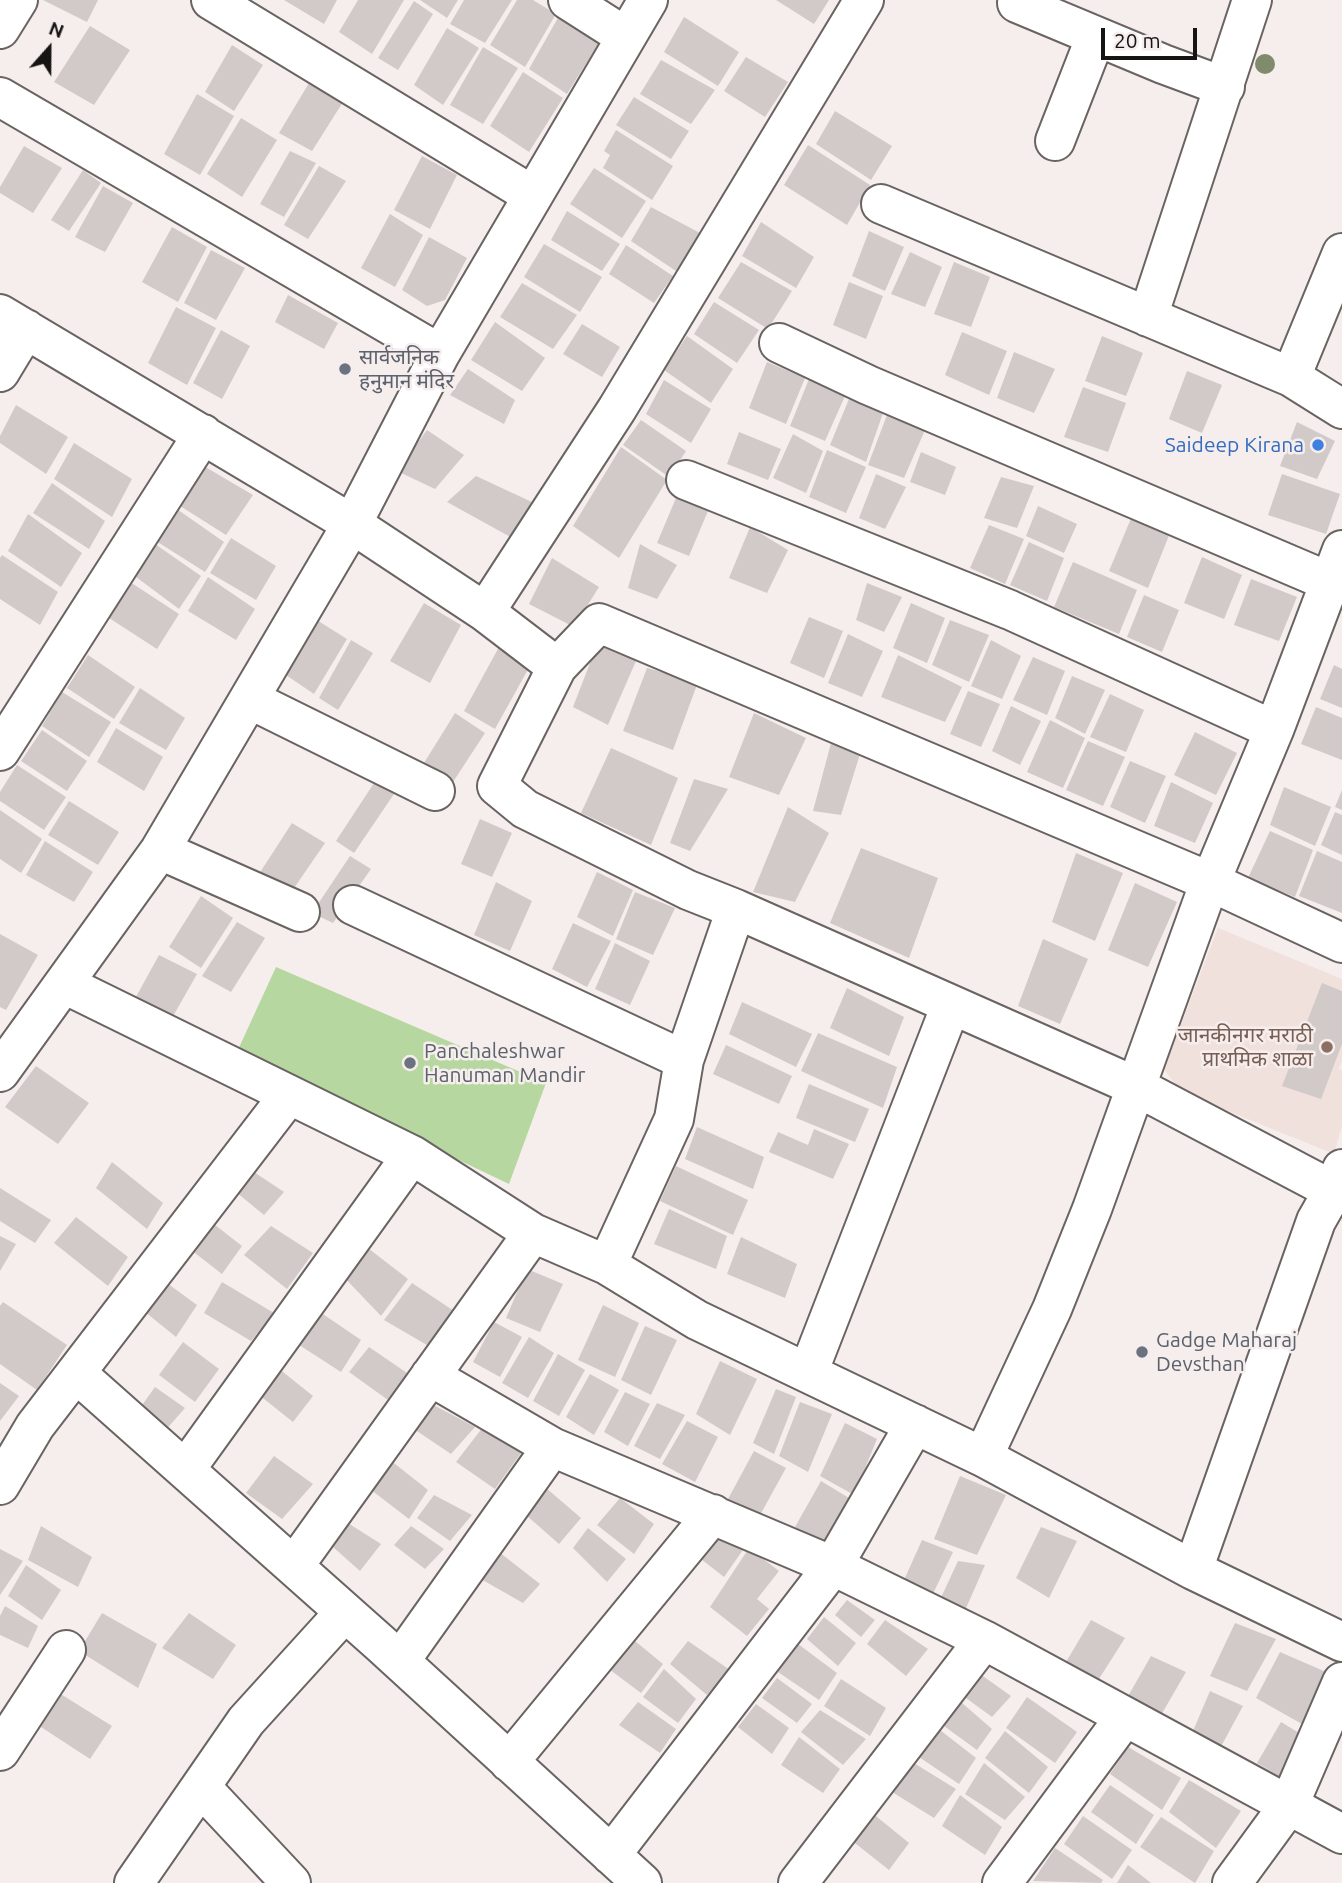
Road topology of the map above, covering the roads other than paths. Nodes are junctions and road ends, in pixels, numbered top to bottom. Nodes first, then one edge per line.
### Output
1 (18, 0) edge
2 (211, 0) edge
3 (568, 0) edge
4 (648, 0) edge
5 (864, 0) edge
6 (1252, 0) edge
7 (1017, 3) dead end
8 (0, 29) edge
9 (1096, 36) junction
10 (626, 37) junction
11 (1225, 87) junction
12 (0, 97) edge
13 (1055, 141) dead end
14 (532, 195) junction
15 (881, 204) dead end
16 (1342, 253) edge
17 (1148, 317) junction
18 (13, 321) edge
19 (779, 343) dead end
20 (440, 354) junction
21 (0, 372) edge
22 (1291, 377) junction
23 (1342, 409) edge
24 (203, 434) junction
25 (686, 480) dead end
26 (352, 524) junction
27 (1336, 566) edge
28 (485, 612) junction
29 (557, 667) junction
30 (249, 699) junction
31 (1274, 730) junction
32 (0, 751) edge
33 (435, 791) dead end
34 (160, 850) junction
35 (1211, 882) junction
36 (353, 905) dead end
37 (736, 909) junction
38 (300, 912) dead end
39 (1342, 943) edge
40 (64, 984) junction
41 (951, 1004) junction
42 (684, 1060) junction
43 (0, 1073) edge
44 (1135, 1086) junction
45 (289, 1095) junction
46 (412, 1155) junction
47 (1337, 1181) edge
48 (533, 1233) junction
49 (607, 1265) junction
50 (76, 1373) junction
51 (808, 1373) junction
52 (430, 1376) junction
53 (915, 1424) junction
54 (552, 1447) junction
55 (983, 1457) junction
56 (185, 1470) junction
57 (0, 1485) edge
58 (713, 1514) junction
59 (294, 1566) junction
60 (832, 1566) junction
61 (1194, 1570) junction
62 (345, 1612) junction
63 (984, 1640) junction
64 (1342, 1642) edge
65 (66, 1650) dead end
66 (400, 1661) junction
67 (1342, 1682) edge
68 (1125, 1717) junction
69 (0, 1751) edge
70 (509, 1762) junction
71 (201, 1787) junction
72 (1289, 1805) junction
73 (1342, 1834) edge
74 (611, 1855) junction
75 (134, 1883) edge
76 (291, 1883) edge
77 (642, 1883) edge
78 (798, 1883) edge
79 (1002, 1883) edge
80 (1232, 1883) edge

1 - 8 street
2 - 14 street
3 - 10 street
4 - 10 street
5 - 28 street
6 - 11 street
7 - 9 street
9 - 11 street
9 - 13 street
10 - 14 street
11 - 17 street
12 - 20 street
14 - 20 street
15 - 17 street
16 - 22 street
17 - 22 street
18 - 21 street
18 - 24 street
19 - 27 street
20 - 26 street
22 - 23 street
24 - 26 street
24 - 32 street
25 - 31 street
26 - 28 street
26 - 30 street
27 - 31 street
28 - 29 street
29 - 35 street
29 - 37 street
30 - 33 street
30 - 34 street
31 - 35 street
34 - 38 street
34 - 40 street
35 - 39 street
35 - 44 street
36 - 42 street
37 - 41 street
37 - 42 street
40 - 43 street
40 - 45 street
41 - 44 street
41 - 51 street
42 - 49 street
44 - 47 street
44 - 55 street
45 - 46 street
45 - 50 street
46 - 48 street
46 - 56 street
47 - 61 street
48 - 49 street
48 - 52 street
49 - 51 street
50 - 56 street
50 - 57 street
51 - 53 street
52 - 54 street
52 - 59 street
53 - 55 street
53 - 60 street
54 - 58 street
54 - 66 street
55 - 61 street
56 - 59 street
58 - 60 street
58 - 70 street
59 - 62 street
60 - 63 street
60 - 74 street
61 - 64 street
62 - 66 street
62 - 71 street
63 - 68 street
63 - 78 street
65 - 69 street
66 - 70 street
67 - 72 street
68 - 72 street
68 - 79 street
70 - 74 street
71 - 75 street
71 - 76 street
72 - 73 street
72 - 80 street
74 - 77 street

